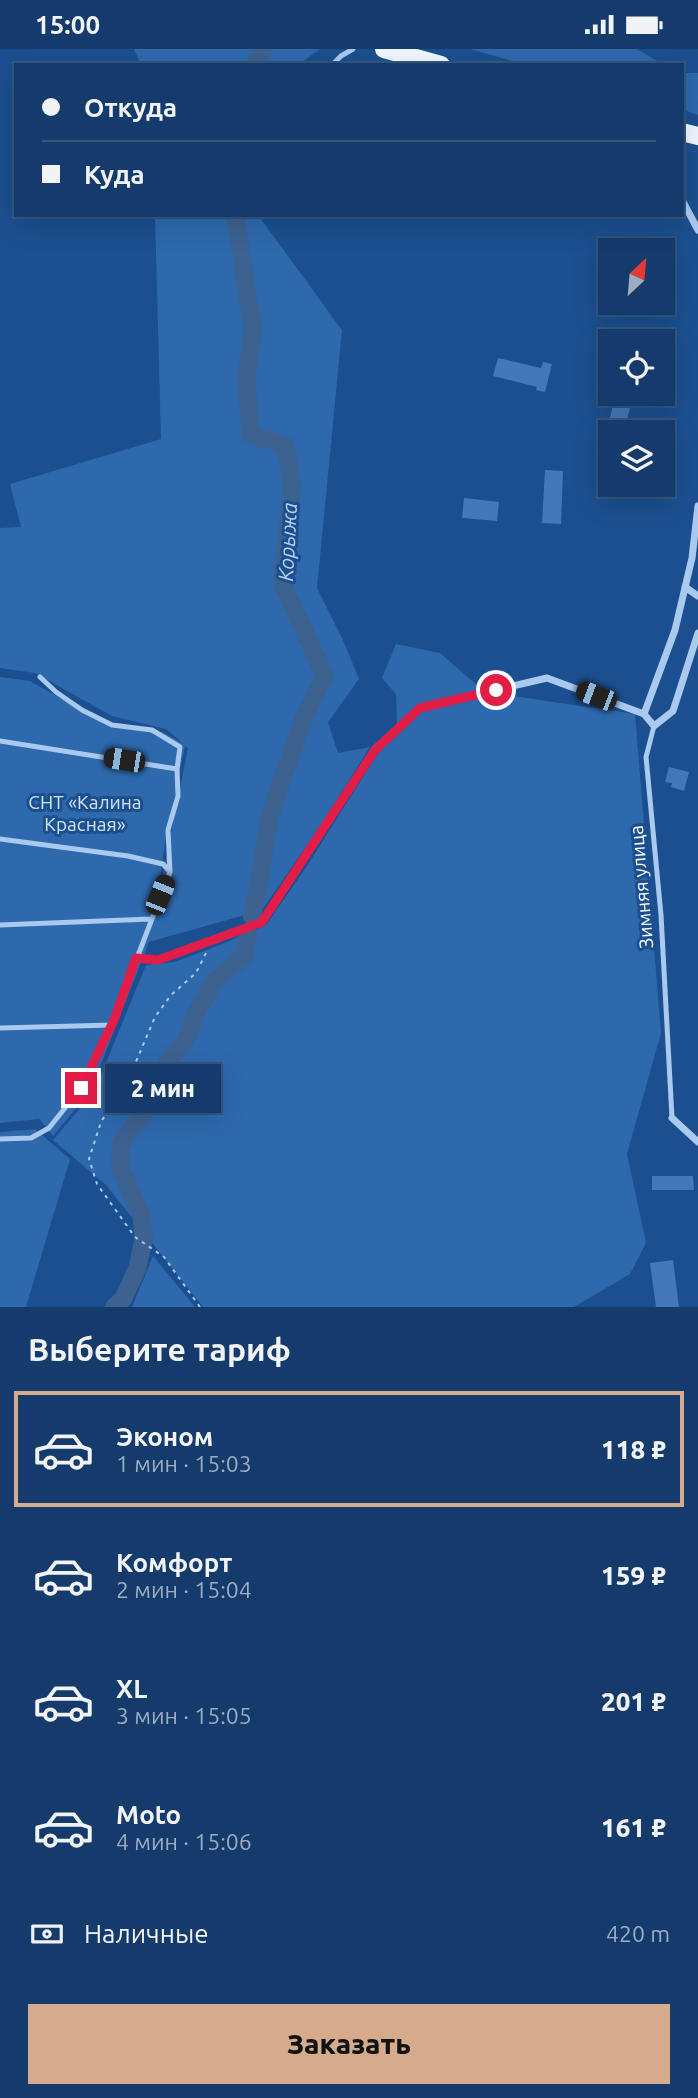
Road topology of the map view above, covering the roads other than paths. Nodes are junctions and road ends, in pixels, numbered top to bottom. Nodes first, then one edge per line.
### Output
1 (353, 49) edge
2 (384, 49) edge
3 (334, 63) edge
4 (434, 63) edge
5 (684, 204) edge
6 (698, 230) edge
7 (698, 506) edge
8 (685, 587) junction
9 (698, 596) edge
10 (698, 633) edge
11 (695, 651) edge
12 (40, 677) dead end
13 (644, 714) junction
14 (654, 726) junction
15 (0, 741) edge
16 (177, 769) junction
17 (0, 839) edge
18 (170, 872) junction
19 (151, 919) junction
20 (0, 925) edge
21 (136, 958) junction
22 (158, 960) joint
23 (111, 1025) junction
24 (0, 1028) edge
25 (672, 1118) joint
26 (0, 1139) edge
27 (698, 1142) edge

1 - 3 lane
2 - 4 main road
5 - 6 street
7 - 8 street
8 - 9 street
8 - 13 street
10 - 11 street, Зимняя улица
11 - 14 street, Зимняя улица
12 - 16 lane
13 - 14 street
13 - 22 street
14 - 25 lane, Зимняя улица
15 - 16 lane
16 - 18 lane
17 - 18 lane
18 - 19 lane
19 - 20 lane
19 - 21 lane
21 - 22 lane
21 - 23 lane
23 - 24 lane
23 - 26 lane
25 - 27 street, Зимняя улица

